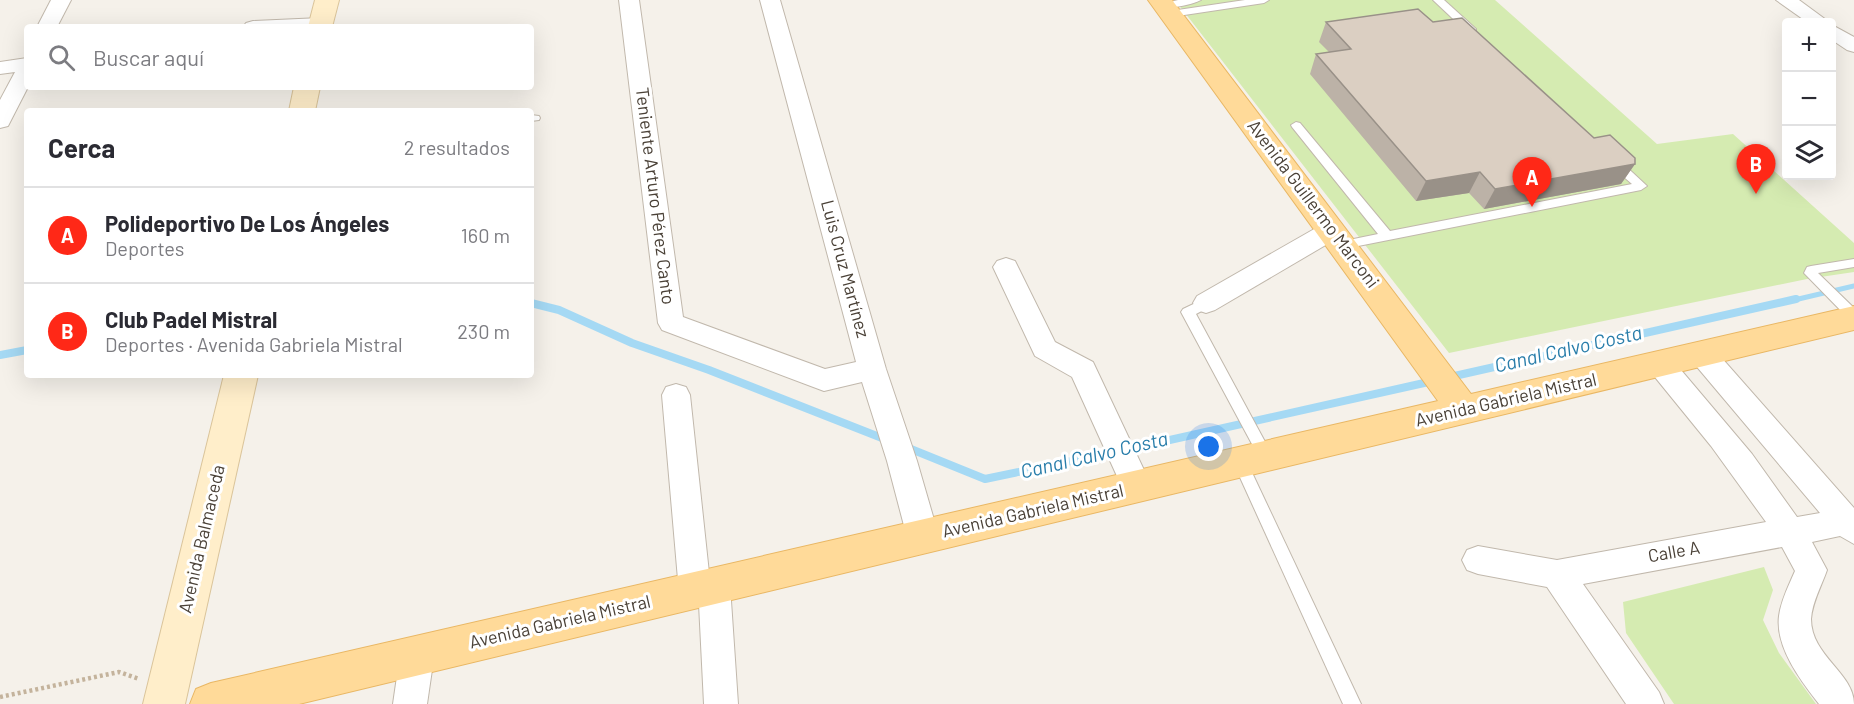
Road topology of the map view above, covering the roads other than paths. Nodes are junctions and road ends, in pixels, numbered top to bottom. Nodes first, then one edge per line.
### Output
1 (61, 0) edge
2 (327, 0) edge
3 (629, 0) edge
4 (770, 0) edge
5 (1196, 0) edge
6 (1264, 0) edge
7 (1438, 0) edge
8 (1786, 0) edge
9 (1165, 6) edge
10 (1813, 18) edge
11 (49, 24) edge
12 (321, 24) edge
13 (1836, 34) edge
14 (1482, 40) edge
15 (1854, 46) edge
16 (24, 66) edge
17 (0, 68) edge
18 (24, 72) edge
19 (306, 90) edge
20 (303, 108) edge
21 (0, 122) edge
22 (1296, 125) dead end
23 (1605, 153) edge
24 (1387, 236) junction
25 (1337, 237) junction
26 (1854, 263) edge
27 (1006, 267) dead end
28 (1206, 303) joint
29 (1849, 312) edge
30 (1702, 354) junction
31 (1660, 363) junction
32 (873, 369) junction
33 (240, 378) edge
34 (1450, 391) junction
35 (676, 395) dead end
36 (1253, 452) junction
37 (1132, 475) junction
38 (1850, 526) edge
39 (1791, 531) junction
40 (923, 537) junction
41 (1478, 560) dead end
42 (1557, 574) junction
43 (704, 588) junction
44 (417, 656) junction
45 (164, 704) edge
46 (211, 704) edge
47 (410, 704) edge
48 (721, 704) edge
49 (1353, 704) edge
50 (1647, 704) edge
51 (1841, 704) edge

1 - 11 street
2 - 12 main road
3 - 32 street, Teniente Arturo Pérez Canto
4 - 32 street, Luis Cruz Martínez
5 - 9 lane
6 - 9 lane
7 - 14 lane
8 - 10 street
9 - 25 main road, Avenida Guillermo Marconi
13 - 15 street
16 - 17 street
18 - 21 street
19 - 20 main road
22 - 24 lane
23 - 24 lane
24 - 25 lane
25 - 28 street
25 - 34 main road, Avenida Guillermo Marconi
26 - 29 lane
27 - 37 street
28 - 36 lane
29 - 30 main road, Avenida Gabriela Mistral
30 - 31 main road, Avenida Gabriela Mistral
30 - 38 street, Calle A
31 - 34 main road, Avenida Gabriela Mistral
31 - 39 street
32 - 40 street, Luis Cruz Martínez
33 - 45 main road, Avenida Balmaceda
34 - 36 main road, Avenida Gabriela Mistral
35 - 43 street
36 - 37 main road, Avenida Gabriela Mistral
36 - 49 lane
37 - 40 main road, Avenida Gabriela Mistral
38 - 39 street, Calle A
39 - 42 street, Calle A
39 - 51 street
40 - 43 main road, Avenida Gabriela Mistral
41 - 42 street, Calle A
42 - 50 street
43 - 44 main road, Avenida Gabriela Mistral
43 - 48 street
44 - 46 main road, Avenida Gabriela Mistral
44 - 47 street

